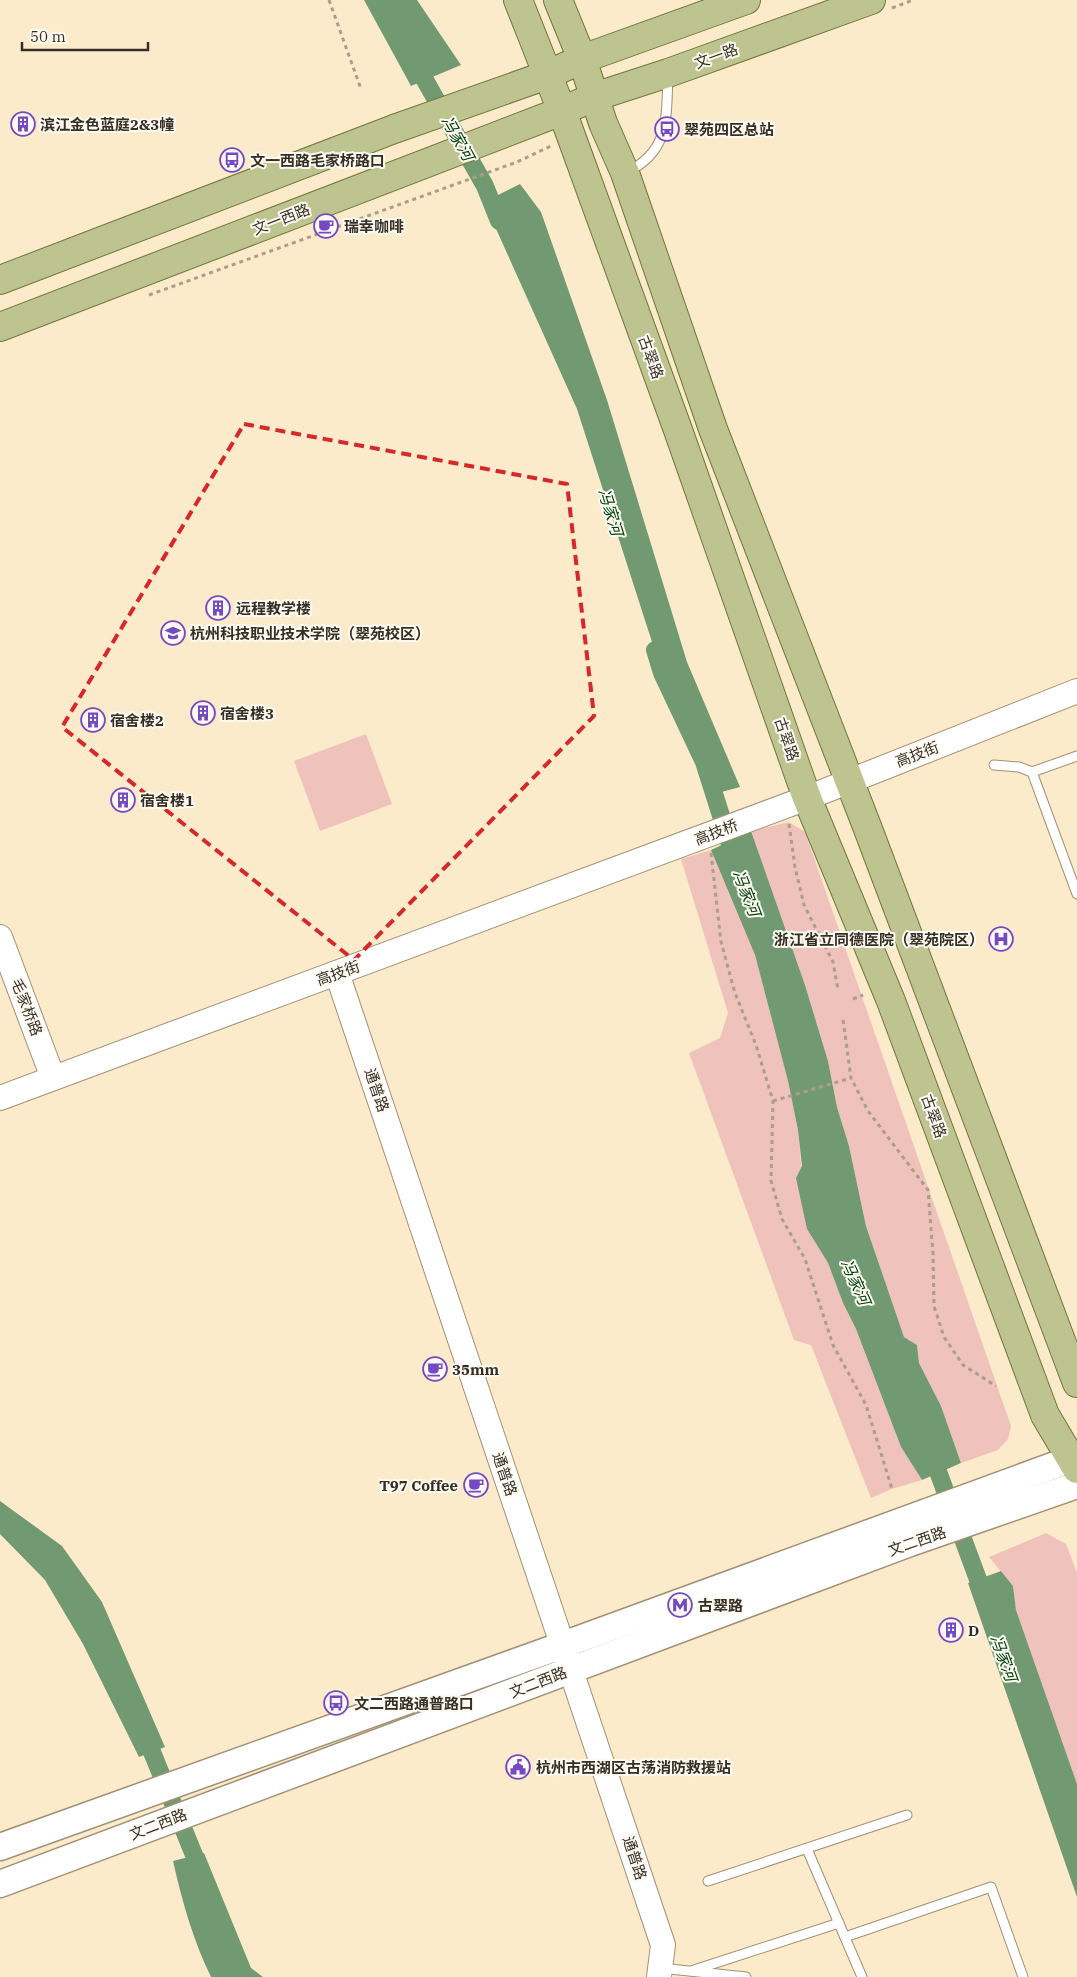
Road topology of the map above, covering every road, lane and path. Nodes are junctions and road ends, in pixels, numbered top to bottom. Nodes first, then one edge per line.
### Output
1 (329, 0) edge
2 (518, 0) edge
3 (558, 0) edge
4 (746, 0) edge
5 (871, 0) edge
6 (582, 59) junction
7 (668, 73) junction
8 (547, 75) junction
9 (361, 89) dead end
10 (594, 97) junction
11 (562, 112) junction
12 (517, 162) dead end
13 (625, 173) junction
14 (0, 280) edge
15 (148, 295) dead end
16 (0, 327) edge
17 (1077, 691) edge
18 (1077, 756) edge
19 (994, 765) dead end
20 (1032, 772) junction
21 (848, 781) junction
22 (808, 798) junction
23 (757, 817) joint
24 (789, 822) dead end
25 (676, 847) joint
26 (711, 850) dead end
27 (1077, 894) edge
28 (0, 937) edge
29 (337, 973) junction
30 (838, 990) dead end
31 (863, 995) dead end
32 (854, 1000) dead end
33 (843, 1020) dead end
34 (53, 1078) junction
35 (851, 1078) junction
36 (0, 1098) edge
37 (773, 1102) junction
38 (1077, 1383) edge
39 (996, 1386) dead end
40 (1076, 1468) edge
41 (892, 1489) dead end
42 (908, 1531) junction
43 (563, 1645) junction
44 (572, 1670) junction
45 (907, 1815) dead end
46 (0, 1848) edge
47 (807, 1849) junction
48 (708, 1881) dead end
49 (0, 1884) edge
50 (838, 1923) junction
51 (845, 1937) junction
52 (694, 1970) junction
53 (659, 1972) edge
54 (746, 1977) edge
55 (862, 1977) edge
56 (1023, 1977) edge

1 - 9 path
2 - 8 main road, 古翠路
3 - 6 main road
4 - 6 main road
5 - 7 main road, 文一路
6 - 8 main road
6 - 10 main road
7 - 10 main road, 文一路
7 - 13 lane
8 - 11 main road, 古翠路
8 - 14 main road
10 - 11 main road, 文一路
10 - 13 main road
11 - 16 main road, 文一西路
11 - 22 main road, 古翠路
12 - 15 path
13 - 21 main road
17 - 21 street, 高技街
18 - 20 lane
19 - 20 lane
20 - 27 lane
21 - 22 street, 高技街
21 - 38 main road
22 - 23 street, 高技街
22 - 40 main road, 古翠路
23 - 25 street, 高技桥
24 - 30 path
25 - 29 street, 高技街
26 - 37 path
28 - 34 street, 毛家桥路
29 - 34 street, 高技街
29 - 43 street, 通普路
31 - 32 path
33 - 35 path
34 - 36 street, 高技街
35 - 37 path
35 - 39 path
37 - 41 path
40 - 42 main road, 文二西路
42 - 43 main road, 文二西路
42 - 44 main road, 文二西路
43 - 44 street, 通普路
43 - 46 main road, 文二西路
44 - 49 main road, 文二西路
44 - 53 street, 通普路
45 - 47 lane
47 - 48 lane
47 - 50 lane
50 - 51 lane
50 - 52 lane
51 - 55 lane
51 - 56 lane
52 - 53 lane
52 - 54 lane

